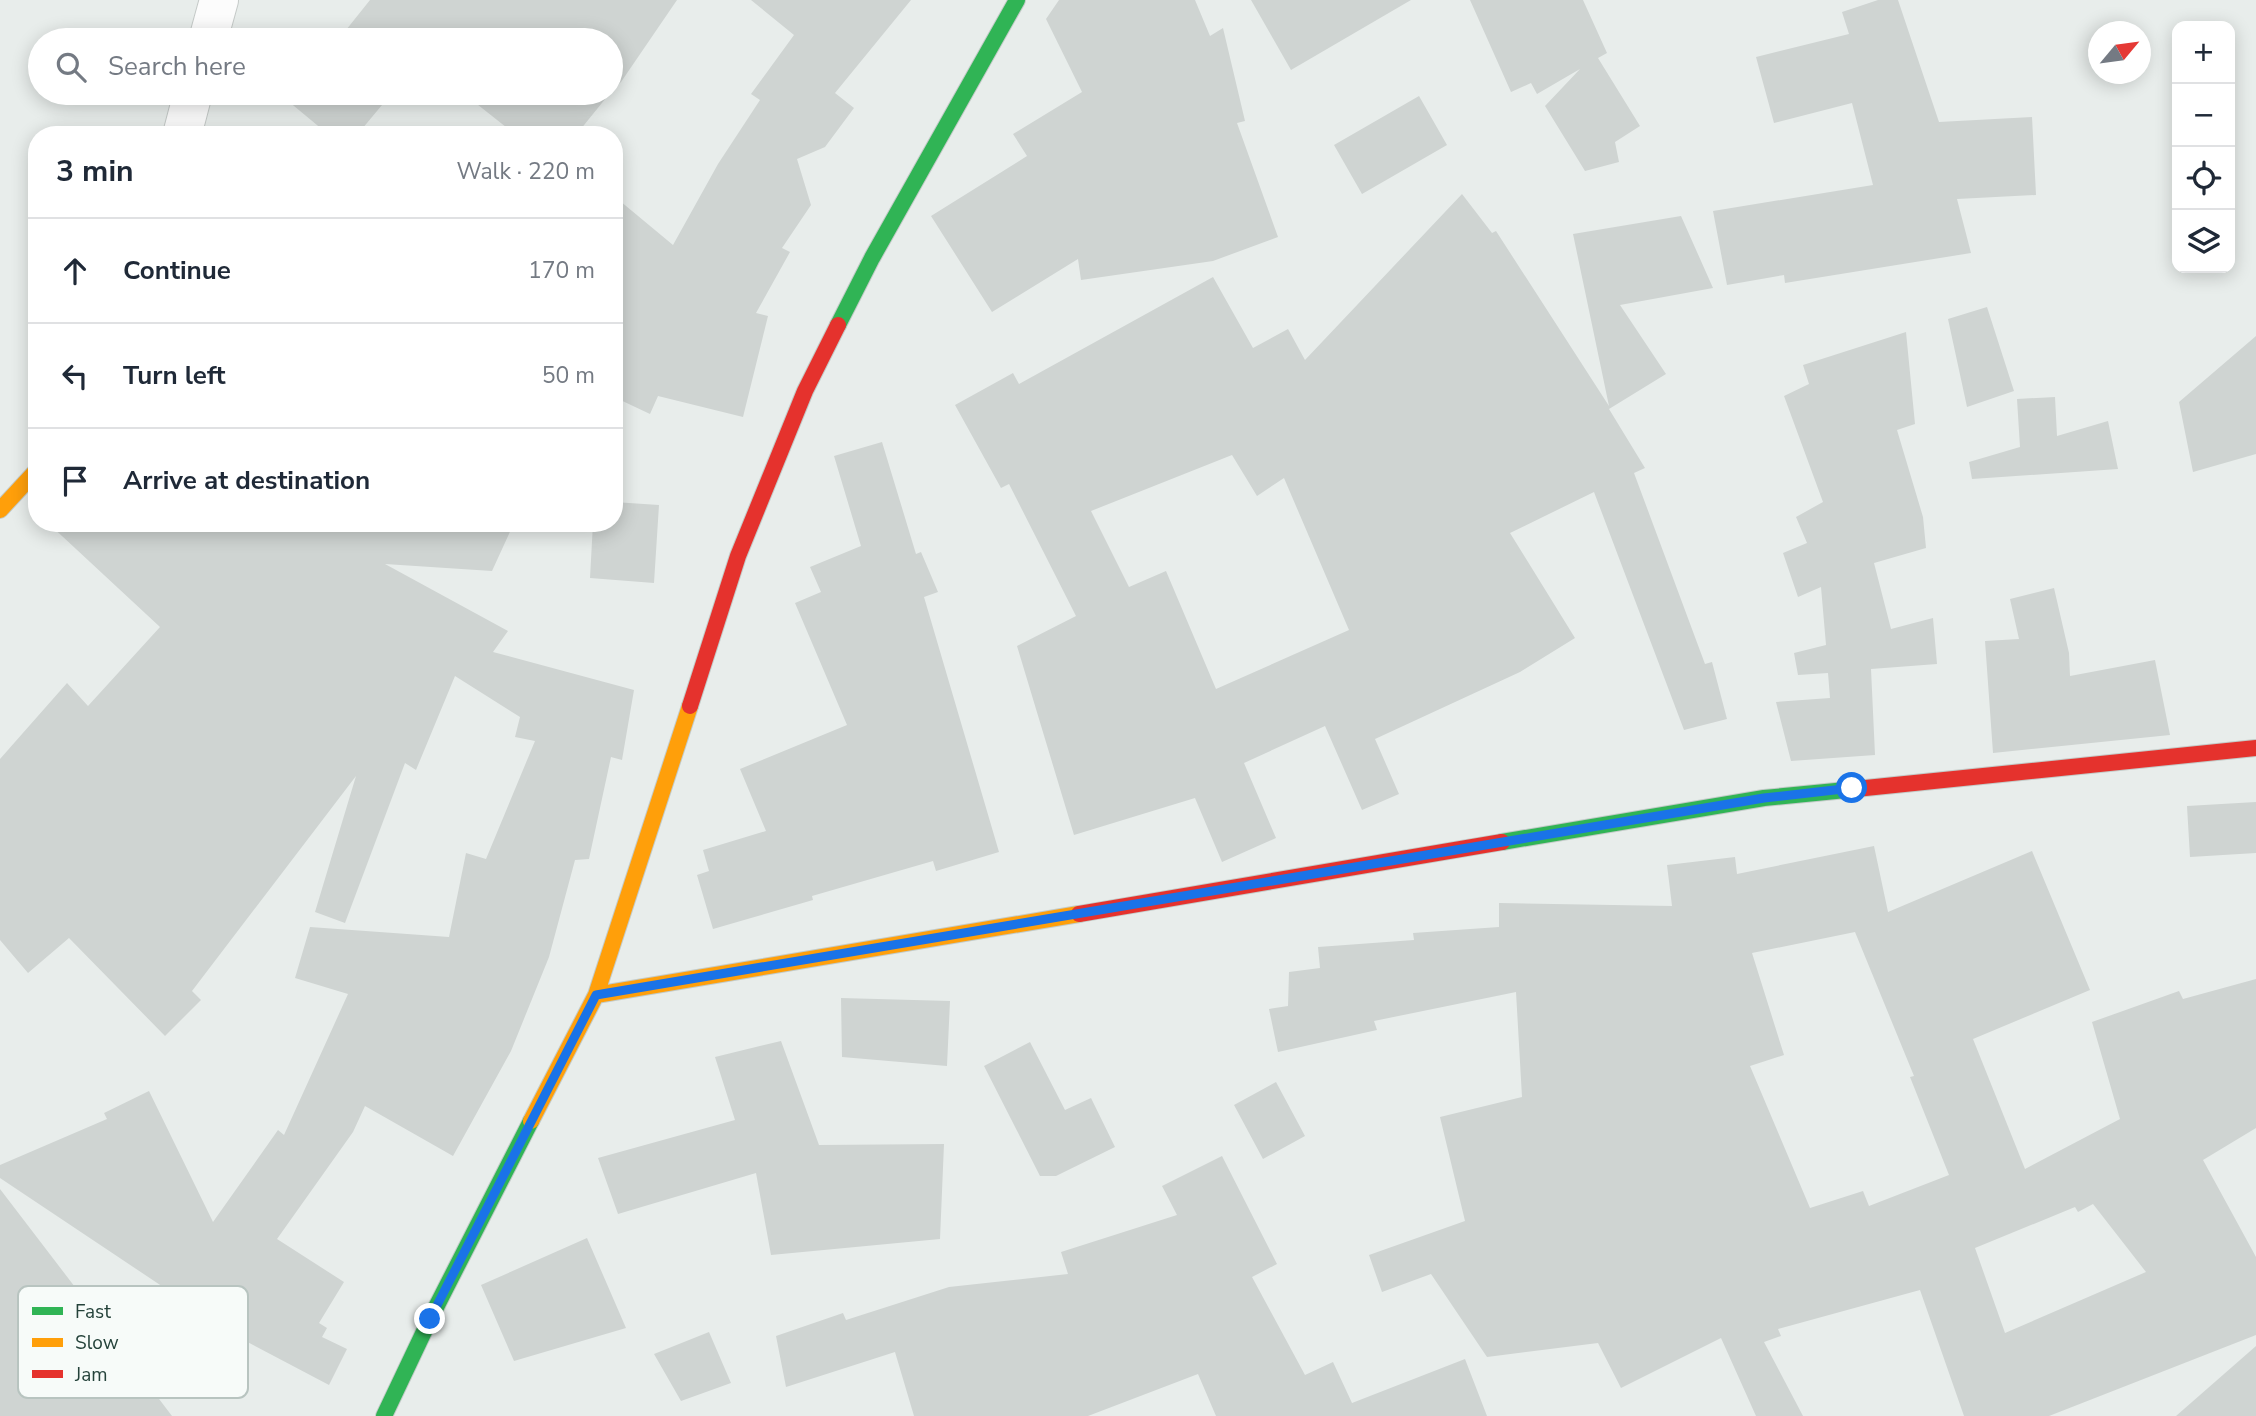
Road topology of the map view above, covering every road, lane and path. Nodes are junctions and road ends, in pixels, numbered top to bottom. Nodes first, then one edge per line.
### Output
1 (219, 0) edge
2 (1017, 0) edge
3 (211, 28) edge
4 (190, 105) edge
5 (184, 126) edge
6 (28, 480) edge
7 (0, 510) edge
8 (2256, 748) edge
9 (596, 995) junction
10 (384, 1416) edge

1 - 3 street
2 - 9 street
4 - 5 street
6 - 7 street
8 - 9 street
9 - 10 street

